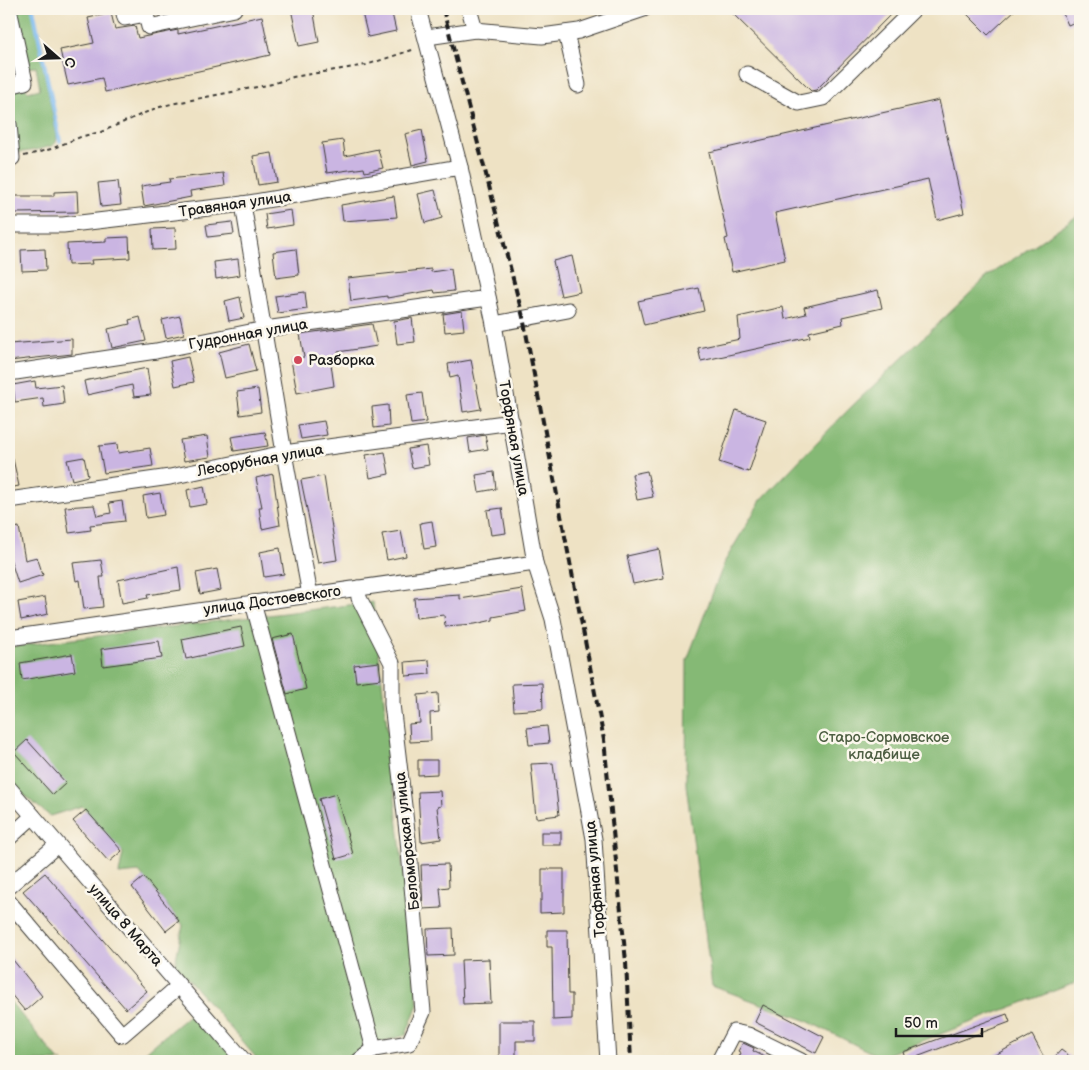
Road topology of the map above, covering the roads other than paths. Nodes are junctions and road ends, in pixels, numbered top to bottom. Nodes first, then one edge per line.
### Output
1 (9, 9) edge
2 (123, 9) edge
3 (234, 9) edge
4 (418, 9) edge
5 (469, 9) edge
6 (644, 9) edge
7 (914, 9) edge
8 (11, 30) edge
9 (475, 30) junction
10 (566, 32) junction
11 (428, 41) junction
12 (747, 74) dead end
13 (578, 85) dead end
14 (9, 86) edge
15 (9, 124) edge
16 (10, 159) edge
17 (460, 167) junction
18 (243, 204) junction
19 (9, 225) edge
20 (488, 298) junction
21 (568, 310) dead end
22 (494, 324) junction
23 (265, 329) junction
24 (9, 374) edge
25 (512, 422) junction
26 (284, 454) junction
27 (9, 500) edge
28 (535, 563) junction
29 (358, 588) junction
30 (310, 595) junction
31 (253, 603) junction
32 (9, 638) edge
33 (9, 788) edge
34 (33, 816) junction
35 (9, 838) edge
36 (58, 845) junction
37 (9, 886) edge
38 (9, 902) edge
39 (179, 986) junction
40 (374, 1049) junction
41 (244, 1061) edge
42 (359, 1061) edge
43 (608, 1061) edge
44 (719, 1061) edge
45 (801, 1061) edge

1 - 8 street
2 - 3 street
4 - 11 street, Торфяная улица
5 - 9 street
6 - 10 street
7 - 12 street
8 - 14 street
9 - 10 street
9 - 11 street
10 - 13 street
11 - 17 street, Торфяная улица
15 - 16 street
17 - 18 street, Травяная улица
17 - 20 street, Торфяная улица
18 - 19 street, Травяная улица
18 - 23 street
20 - 22 street, Торфяная улица
20 - 23 street, Гудронная улица
21 - 22 street
22 - 25 street, Торфяная улица
23 - 24 street, Гудронная улица
23 - 26 street
25 - 26 street, Лесорубная улица
25 - 28 street, Торфяная улица
26 - 27 street, Лесорубная улица
26 - 30 street
28 - 29 street, улица Достоевского
28 - 43 street, Торфяная улица
29 - 30 street, улица Достоевского
29 - 40 street, Беломорская улица
30 - 31 street, улица Достоевского
31 - 32 street, улица Достоевского
31 - 40 street
33 - 34 street, улица 8 Марта
34 - 35 street
34 - 36 street, улица 8 Марта
36 - 37 street
36 - 39 street, улица 8 Марта
38 - 39 street
39 - 41 street, улица 8 Марта
40 - 42 street, Беломорская улица
44 - 45 street

